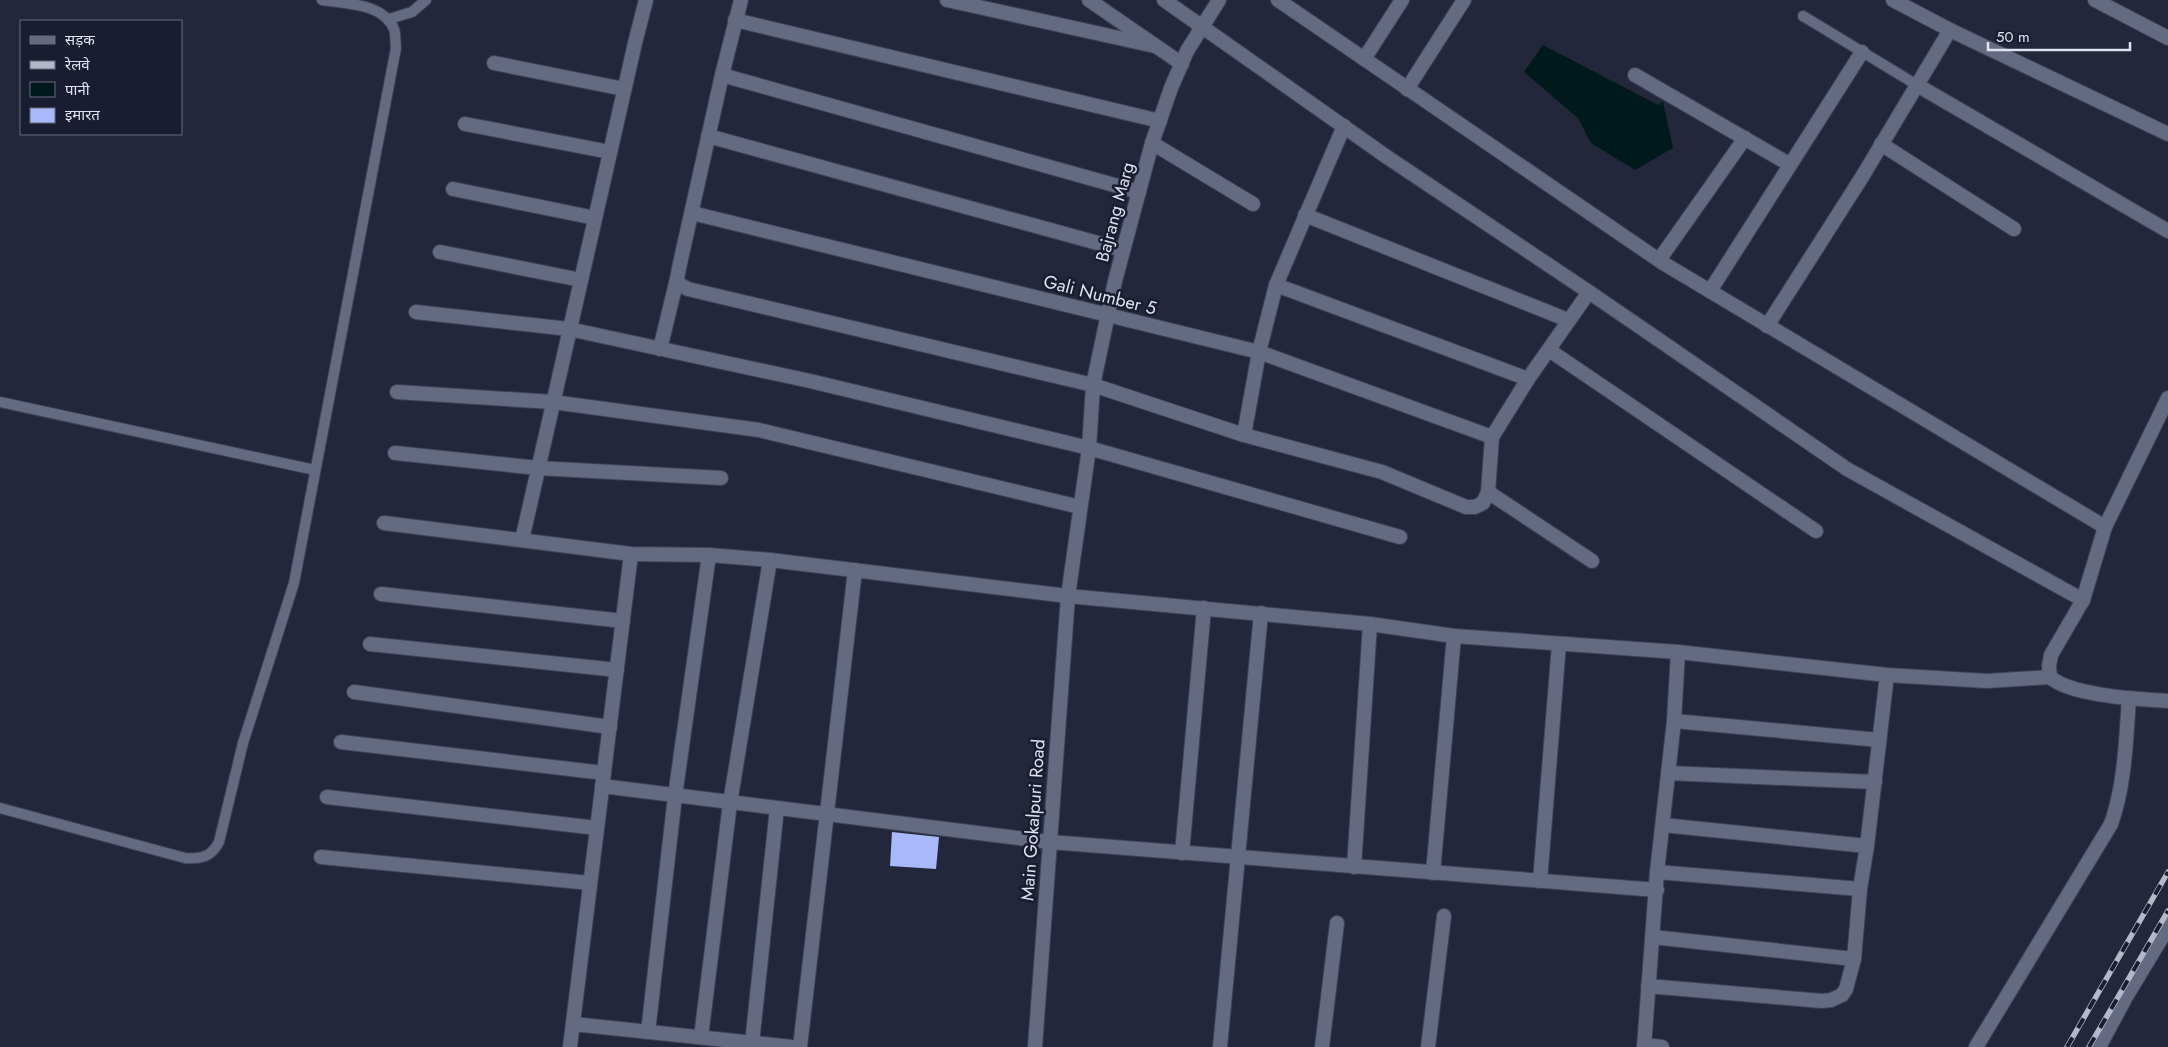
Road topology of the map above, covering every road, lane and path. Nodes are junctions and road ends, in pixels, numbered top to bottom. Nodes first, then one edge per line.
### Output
1 (322, 0) edge
2 (426, 0) edge
3 (646, 0) edge
4 (741, 0) edge
5 (947, 0) edge
6 (1089, 0) edge
7 (1164, 0) edge
8 (1219, 0) edge
9 (1278, 0) edge
10 (1402, 0) edge
11 (1464, 0) edge
12 (1893, 0) edge
13 (2095, 0) edge
14 (1294, 5) edge
15 (1803, 16) dead end
16 (388, 19) junction
17 (735, 20) junction
18 (1202, 27) junction
19 (1950, 30) junction
20 (2168, 38) edge
21 (1154, 46) junction
22 (1862, 52) junction
23 (1364, 59) junction
24 (494, 63) dead end
25 (1182, 64) junction
26 (722, 75) junction
27 (1634, 75) dead end
28 (1917, 85) junction
29 (624, 89) junction
30 (1407, 89) junction
31 (1160, 121) junction
32 (465, 124) dead end
33 (1344, 126) junction
34 (2168, 134) edge
35 (708, 136) junction
36 (1745, 138) junction
37 (1152, 143) junction
38 (1881, 144) junction
39 (610, 152) junction
40 (1789, 164) junction
41 (453, 189) dead end
42 (1139, 192) junction
43 (1253, 204) dead end
44 (692, 213) junction
45 (1305, 215) junction
46 (595, 218) junction
47 (2014, 229) dead end
48 (2168, 231) edge
49 (1123, 250) junction
50 (440, 252) dead end
51 (1659, 260) junction
52 (677, 279) junction
53 (581, 280) junction
54 (1276, 285) junction
55 (1710, 291) junction
56 (1589, 292) junction
57 (416, 312) dead end
58 (1108, 316) junction
59 (1568, 320) junction
60 (1766, 326) junction
61 (570, 329) junction
62 (660, 349) junction
63 (1550, 350) junction
64 (1259, 352) junction
65 (1528, 379) junction
66 (1093, 385) junction
67 (397, 392) dead end
68 (2168, 398) edge
69 (0, 402) edge
70 (553, 402) junction
71 (1244, 435) junction
72 (1492, 437) junction
73 (1089, 448) junction
74 (395, 453) dead end
75 (538, 468) junction
76 (316, 470) junction
77 (721, 478) dead end
78 (1488, 492) junction
79 (1080, 507) junction
80 (384, 523) dead end
81 (2104, 527) junction
82 (1816, 531) dead end
83 (1400, 537) dead end
84 (522, 540) junction
85 (631, 554) junction
86 (709, 555) junction
87 (770, 560) junction
88 (1592, 561) dead end
89 (856, 570) junction
90 (380, 594) dead end
91 (1068, 596) junction
92 (2082, 600) junction
93 (1204, 608) junction
94 (1261, 613) junction
95 (623, 621) junction
96 (1370, 624) junction
97 (1454, 636) junction
98 (370, 644) dead end
99 (1560, 644) junction
100 (1678, 652) junction
101 (617, 670) junction
102 (1887, 674) junction
103 (2050, 677) junction
104 (354, 692) dead end
105 (2133, 699) junction
106 (2168, 701) edge
107 (1674, 721) junction
108 (610, 727) junction
109 (1879, 740) junction
110 (341, 742) dead end
111 (1668, 773) junction
112 (603, 780) junction
113 (1875, 782) junction
114 (675, 796) junction
115 (327, 798) dead end
116 (730, 802) junction
117 (0, 808) edge
118 (777, 808) junction
119 (827, 814) junction
120 (1663, 825) junction
121 (597, 828) junction
122 (1050, 842) junction
123 (1867, 846) junction
124 (1182, 853) junction
125 (321, 857) dead end
126 (1240, 857) junction
127 (1354, 866) junction
128 (1657, 872) junction
129 (1433, 873) junction
130 (1540, 881) junction
131 (590, 883) junction
132 (1860, 889) junction
133 (1657, 890) junction
134 (1444, 916) dead end
135 (1337, 923) dead end
136 (2168, 924) edge
137 (1653, 937) junction
138 (1854, 959) junction
139 (1648, 986) junction
140 (572, 1024) junction
141 (648, 1032) junction
142 (701, 1037) junction
143 (752, 1043) junction
144 (1644, 1046) edge
145 (570, 1047) edge
146 (792, 1047) edge
147 (800, 1047) edge
148 (1036, 1047) edge
149 (1220, 1047) edge
150 (1322, 1047) edge
151 (1428, 1047) edge
152 (1662, 1047) edge
153 (1976, 1047) edge
154 (2099, 1047) edge

1 - 16 lane
2 - 16 lane
3 - 29 street
4 - 17 street
5 - 21 street
6 - 21 street
7 - 18 street
8 - 18 street, Bajrang Marg
9 - 14 street
10 - 23 street
11 - 30 street
12 - 19 street
13 - 20 street
14 - 23 street
15 - 22 lane
16 - 76 lane
17 - 26 street
17 - 31 street
18 - 25 street, Bajrang Marg
18 - 33 street
19 - 28 street
19 - 34 street
21 - 25 street
22 - 28 lane
22 - 40 street
23 - 30 street
24 - 29 street
25 - 31 street, Bajrang Marg
26 - 35 street
26 - 42 street
27 - 36 street
28 - 38 street
28 - 48 street
29 - 39 street
30 - 51 street
31 - 37 street, Bajrang Marg
32 - 39 street
33 - 45 street
33 - 56 street
35 - 44 street
35 - 49 street
36 - 40 street
36 - 51 street
37 - 42 street, Bajrang Marg
37 - 43 street
38 - 47 street
38 - 60 street
39 - 46 street
40 - 55 street
41 - 46 street
42 - 49 street, Bajrang Marg
44 - 52 street
44 - 58 street, Gali Number 5
45 - 54 street
45 - 59 street
46 - 53 street
49 - 58 street, Bajrang Marg
50 - 53 street
51 - 55 street
52 - 62 street
52 - 66 street
53 - 61 street
54 - 64 street
54 - 65 street
55 - 60 street
56 - 59 street
56 - 92 street
57 - 61 street
58 - 64 street, Gali Number 5
58 - 66 street, Bajrang Marg
59 - 63 street
60 - 81 street
61 - 62 street
61 - 70 street
62 - 73 street
63 - 65 street
63 - 82 street
64 - 71 street
64 - 72 street, Gali Number 5
65 - 72 street
66 - 71 street
66 - 73 street, Bajrang Marg
67 - 70 street
68 - 81 street
69 - 76 lane
70 - 75 street
70 - 79 street
71 - 78 street
72 - 78 street
73 - 79 street, Bajrang Marg
73 - 83 street
74 - 75 street
75 - 77 street
75 - 84 street
76 - 117 lane
78 - 88 street
79 - 91 street, Bajrang Marg
80 - 84 street
81 - 92 street
84 - 85 street
85 - 86 street
85 - 95 street
86 - 87 street
86 - 114 street
87 - 89 street
87 - 116 street
89 - 91 street
89 - 119 street
90 - 95 street
91 - 93 street
91 - 122 street, Main Gokalpuri Road
92 - 103 street
93 - 94 street
93 - 124 street
94 - 96 street
94 - 126 street
95 - 101 street
96 - 97 street
96 - 127 street
97 - 99 street
97 - 129 street
98 - 101 street
99 - 100 street
99 - 130 street
100 - 102 street
100 - 107 street
101 - 108 street
102 - 103 street
102 - 109 street
103 - 105 street
104 - 108 street
105 - 106 street
105 - 153 street
107 - 109 street
107 - 111 street
108 - 112 street
109 - 113 street
110 - 112 street
111 - 113 street
111 - 120 street
112 - 114 street
112 - 121 street
113 - 123 street
114 - 116 street
114 - 141 street
115 - 121 street
116 - 118 street
116 - 142 street
118 - 119 street
118 - 143 street
119 - 122 street
119 - 147 street
120 - 123 street
120 - 128 street
121 - 131 street
122 - 124 street
122 - 148 street, Main Gokalpuri Road
123 - 132 street
124 - 126 street
125 - 131 street
126 - 127 street
126 - 149 street
127 - 129 street
128 - 132 street
128 - 133 street
129 - 130 street
130 - 133 street
131 - 140 street
132 - 138 street
133 - 137 street
134 - 151 street
135 - 150 street
136 - 154 street
137 - 138 street
137 - 139 street
138 - 139 street
139 - 144 street
140 - 141 street
140 - 145 street
141 - 142 street
142 - 143 street
143 - 146 street
144 - 152 street

